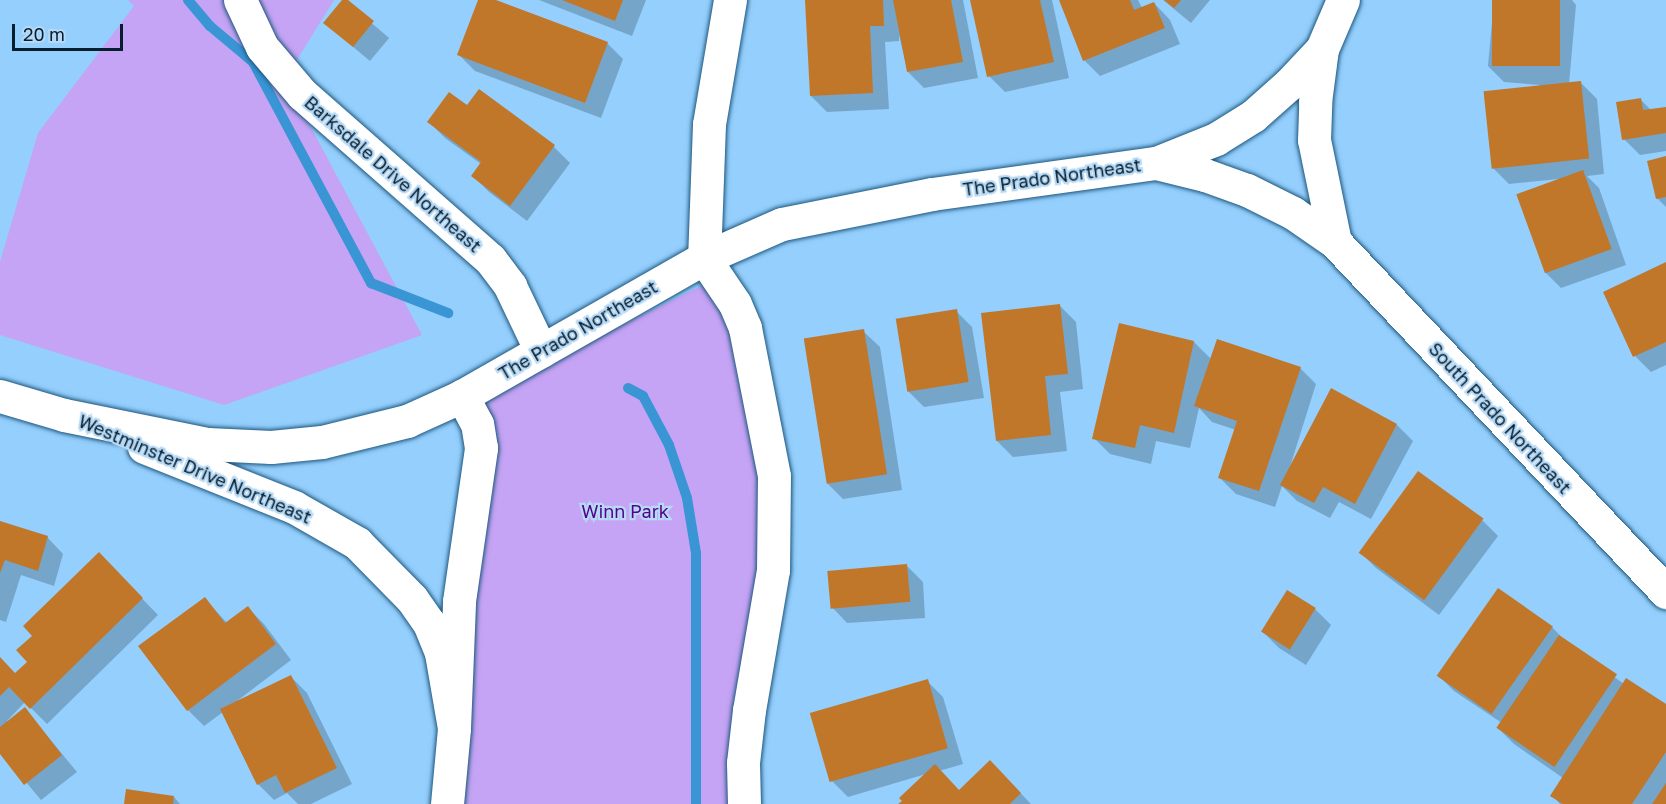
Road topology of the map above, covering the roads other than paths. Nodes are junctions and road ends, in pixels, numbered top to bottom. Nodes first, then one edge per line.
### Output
1 (240, 0) edge
2 (730, 0) edge
3 (1343, 0) edge
4 (1322, 49) junction
5 (1156, 163) junction
6 (1335, 243) junction
7 (704, 258) junction
8 (541, 351) junction
9 (0, 396) edge
10 (462, 396) junction
11 (64, 415) junction
12 (1666, 592) edge
13 (454, 728) junction
14 (447, 804) edge
15 (744, 804) edge

1 - 8 street, Barksdale Drive Northeast
2 - 7 street
3 - 4 street, The Prado Northeast
4 - 5 street, The Prado Northeast
4 - 6 street, The Prado Northeast
5 - 6 street, The Prado Northeast
5 - 7 street, The Prado Northeast
6 - 12 street, South Prado Northeast
7 - 8 street, The Prado Northeast
7 - 15 street
8 - 10 street, The Prado Northeast
9 - 11 street, The Prado Northeast
10 - 11 street, The Prado Northeast
10 - 13 street, Westminster Drive Northeast
11 - 13 street, Westminster Drive Northeast
13 - 14 street, Westminster Drive Northeast

